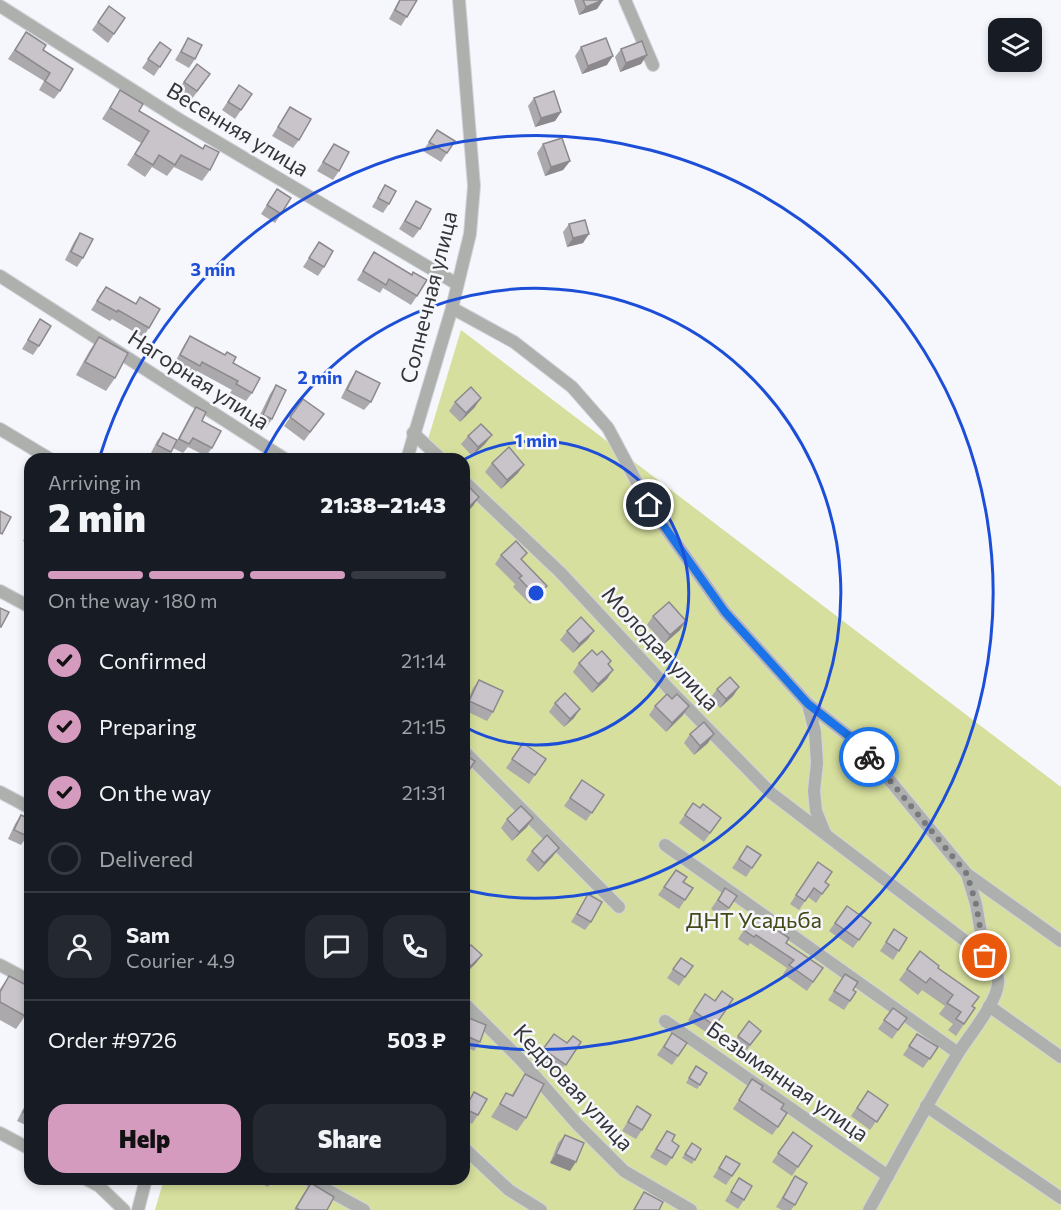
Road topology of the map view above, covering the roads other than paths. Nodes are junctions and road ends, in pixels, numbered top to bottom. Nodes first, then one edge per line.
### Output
1 (625, 0) edge
2 (458, 1) edge
3 (0, 6) edge
4 (653, 65) dead end
5 (0, 276) edge
6 (457, 284) junction
7 (452, 308) junction
8 (0, 429) edge
9 (413, 433) junction
10 (40, 453) edge
11 (276, 453) edge
12 (408, 453) edge
13 (435, 453) edge
14 (470, 487) edge
15 (0, 591) edge
16 (24, 604) edge
17 (808, 704) junction
18 (470, 757) edge
19 (0, 792) edge
20 (24, 805) edge
21 (825, 834) junction
22 (665, 845) dead end
23 (967, 874) junction
24 (619, 907) dead end
25 (1061, 941) edge
26 (985, 956) junction
27 (0, 965) edge
28 (24, 978) edge
29 (989, 1006) junction
30 (470, 1009) edge
31 (665, 1021) dead end
32 (958, 1053) junction
33 (1061, 1057) edge
34 (926, 1106) junction
35 (0, 1133) edge
36 (24, 1146) edge
37 (470, 1154) edge
38 (888, 1176) junction
39 (97, 1185) edge
40 (145, 1185) edge
41 (318, 1185) edge
42 (1061, 1198) edge
43 (124, 1210) edge
44 (138, 1210) edge
45 (364, 1210) edge
46 (541, 1210) edge
47 (691, 1210) edge
48 (869, 1210) edge

1 - 4 street
2 - 6 street, Солнечная улица
3 - 6 street, Весенняя улица
5 - 11 street, Нагорная улица
6 - 7 street, Солнечная улица
7 - 9 street, Солнечная улица
7 - 17 street
8 - 10 street
9 - 12 street, Солнечная улица
9 - 13 street
14 - 21 street, Молодая улица
15 - 16 street
17 - 21 street
17 - 23 street
18 - 24 street
19 - 20 street
21 - 26 street, Молодая улица
22 - 32 street
23 - 25 street
23 - 26 street
26 - 29 street, Молодая улица
27 - 28 street
29 - 32 street
29 - 33 street
30 - 47 street, Кедровая улица
31 - 38 street, Безымянная улица
32 - 34 street
34 - 38 street
34 - 42 street
35 - 36 street
37 - 46 street
38 - 48 street
39 - 43 street
40 - 44 street
41 - 45 street

